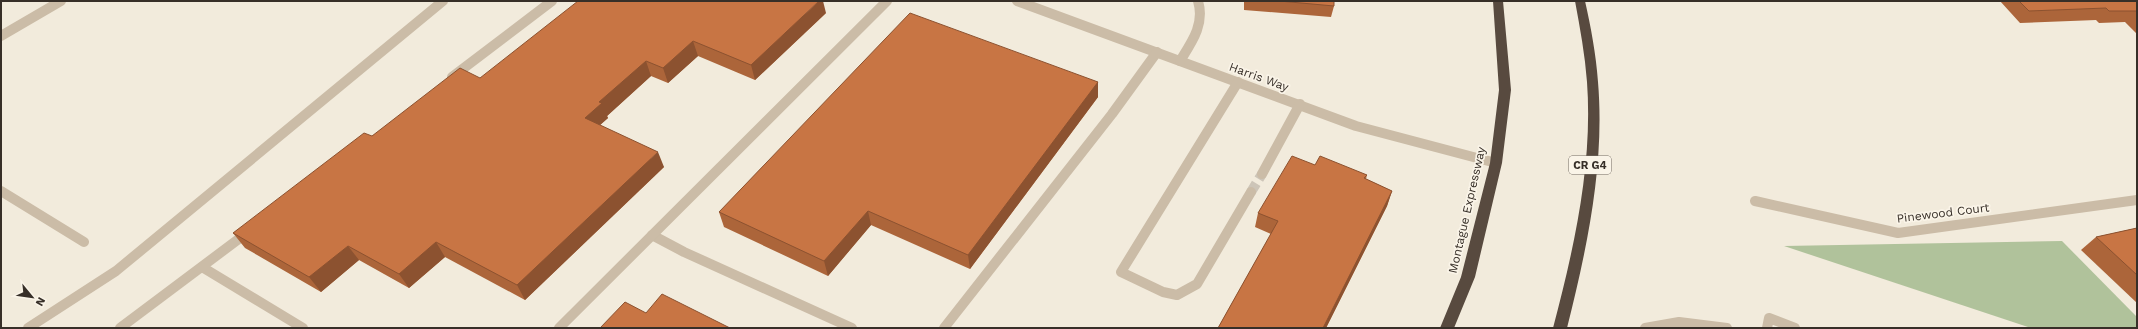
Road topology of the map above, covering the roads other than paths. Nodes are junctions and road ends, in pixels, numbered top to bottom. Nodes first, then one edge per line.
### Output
1 (61, 1) edge
2 (443, 1) edge
3 (552, 1) edge
4 (887, 1) edge
5 (1017, 1) edge
6 (1198, 1) edge
7 (1498, 1) edge
8 (1580, 1) edge
9 (1041, 5) edge
10 (1, 36) edge
11 (1157, 52) junction
12 (1180, 61) junction
13 (446, 82) edge
14 (1238, 82) junction
15 (1300, 104) junction
16 (1496, 163) junction
17 (1262, 174) tunnel mouth
18 (1, 191) edge
19 (1251, 192) tunnel mouth
20 (2137, 200) edge
21 (1755, 201) dead end
22 (258, 225) edge
23 (652, 235) junction
24 (84, 242) dead end
25 (202, 268) junction
26 (28, 328) edge
27 (120, 328) edge
28 (303, 328) edge
29 (559, 328) edge
30 (852, 328) edge
31 (944, 328) edge
32 (1447, 328) edge
33 (1560, 328) edge
34 (1645, 328) edge
35 (1727, 328) edge
36 (1767, 328) edge
37 (1795, 328) edge

1 - 10 street
2 - 26 street
3 - 13 street
4 - 23 street
5 - 9 street, Harris Way
6 - 12 street
7 - 16 highway, Montague Expressway
8 - 33 highway, CR G4
9 - 11 street, Harris Way
11 - 12 street, Harris Way
11 - 31 street
12 - 14 street, Harris Way
14 - 15 street, Harris Way
14 - 19 street
15 - 16 street, Harris Way
15 - 17 street
16 - 32 highway, Montague Expressway
18 - 24 street
20 - 21 street, Pinewood Court
22 - 25 street
23 - 29 street
23 - 30 street
25 - 27 street
25 - 28 street
34 - 35 street
36 - 37 street

